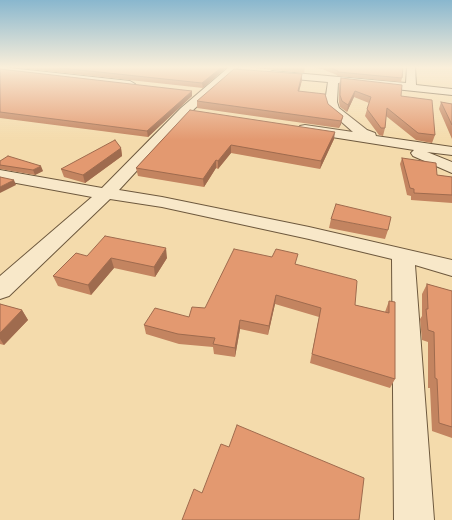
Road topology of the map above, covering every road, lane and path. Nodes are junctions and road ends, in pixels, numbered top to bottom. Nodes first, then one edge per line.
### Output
1 (198, 91) edge
2 (332, 91) edge
3 (295, 128) edge
4 (390, 142) junction
5 (452, 151) edge
6 (452, 168) edge
7 (0, 175) edge
8 (107, 193) junction
9 (403, 255) junction
10 (452, 268) edge
11 (0, 290) edge
12 (414, 520) edge

1 - 8 street
2 - 4 street
3 - 4 street
4 - 5 street
4 - 6 street
7 - 8 street
8 - 9 street
8 - 11 street
9 - 10 street
9 - 12 street

